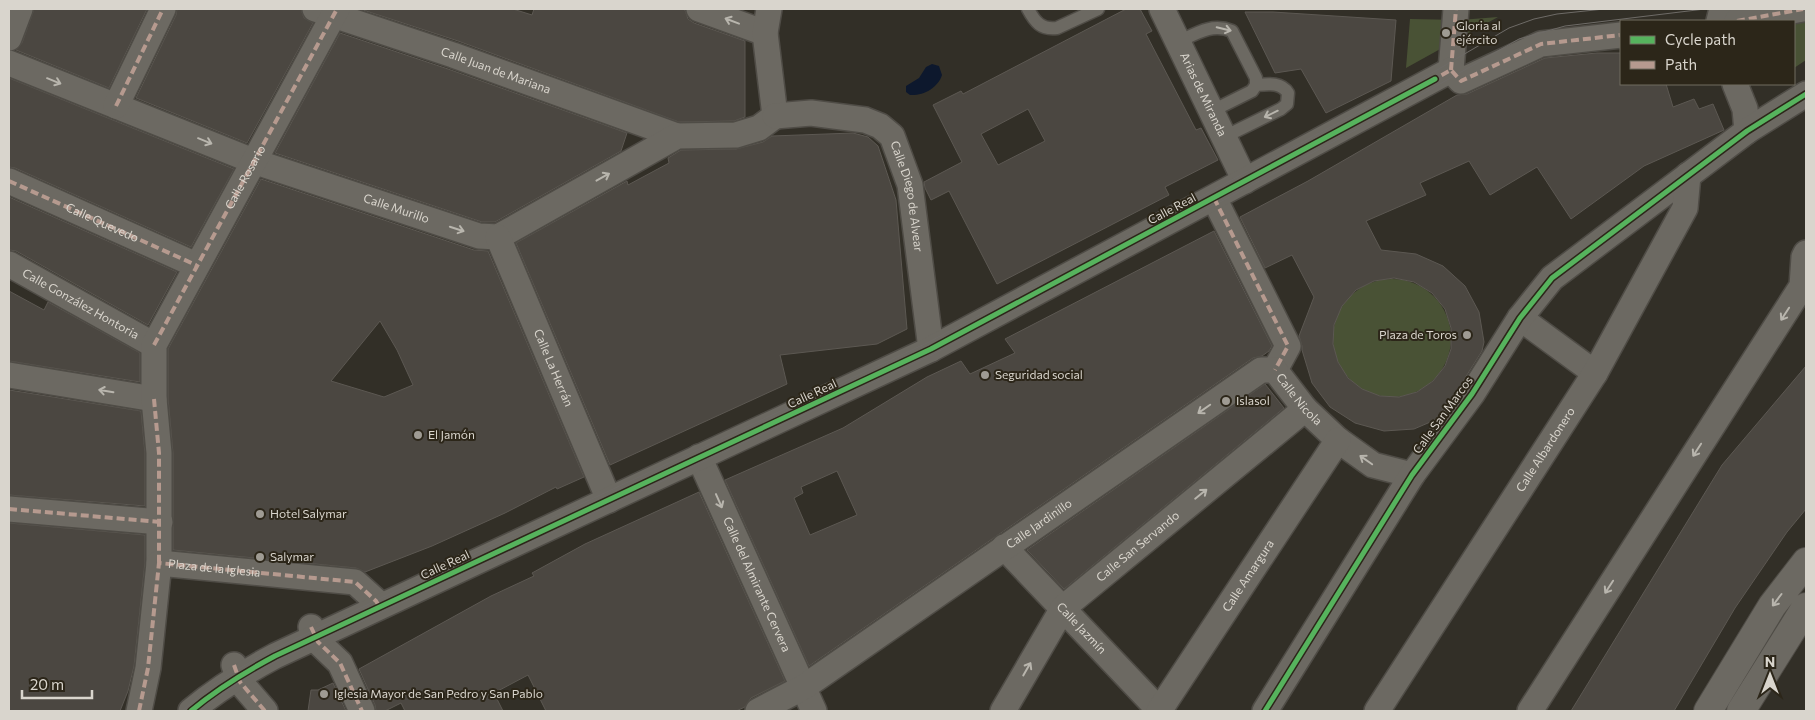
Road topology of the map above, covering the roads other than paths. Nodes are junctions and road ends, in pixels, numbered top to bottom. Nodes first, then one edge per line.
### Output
1 (20, 9) edge
2 (163, 9) edge
3 (699, 9) edge
4 (769, 9) edge
5 (1028, 9) edge
6 (1098, 9) edge
7 (1162, 9) edge
8 (1456, 9) edge
9 (1803, 9) edge
10 (328, 11) edge
11 (1774, 11) edge
12 (1741, 20) edge
13 (765, 33) junction
14 (1620, 35) edge
15 (9, 38) edge
16 (1178, 42) junction
17 (9, 63) edge
18 (1443, 75) junction
19 (1256, 85) junction
20 (1735, 85) edge
21 (1806, 94) edge
22 (116, 106) junction
23 (1212, 111) junction
24 (775, 116) junction
25 (1747, 131) junction
26 (677, 136) junction
27 (1224, 137) junction
28 (254, 161) junction
29 (1688, 175) junction
30 (9, 181) edge
31 (1245, 181) junction
32 (1214, 198) junction
33 (498, 237) junction
34 (1806, 253) edge
35 (9, 264) edge
36 (196, 266) junction
37 (1520, 318) junction
38 (154, 345) junction
39 (931, 349) junction
40 (1275, 370) junction
41 (1595, 373) junction
42 (9, 375) edge
43 (154, 400) junction
44 (1305, 409) junction
45 (1338, 440) junction
46 (699, 457) junction
47 (1412, 475) junction
48 (609, 500) junction
49 (9, 509) edge
50 (160, 522) junction
51 (1004, 547) junction
52 (1806, 562) edge
53 (159, 563) junction
54 (380, 606) junction
55 (1806, 607) edge
56 (1063, 608) junction
57 (313, 632) junction
58 (236, 670) junction
59 (804, 687) junction
60 (139, 711) edge
61 (191, 711) edge
62 (264, 711) edge
63 (362, 711) edge
64 (758, 711) edge
65 (814, 711) edge
66 (1003, 711) edge
67 (1159, 711) edge
68 (1265, 711) edge
69 (1377, 711) edge
70 (1530, 711) edge
71 (1708, 711) edge
72 (1741, 711) edge

1 - 15 street
2 - 22 street
13 -> 3 street
4 - 13 street
5 - 6 lane
7 - 16 street, Arias de Miranda
8 - 18 street
9 - 11 street
10 - 26 street, Calle Juan de Mariana
10 - 28 street, Calle Rosario
11 - 12 street
13 - 24 street
14 - 18 street
16 -> 19 lane
16 - 23 street, Arias de Miranda
17 -> 22 street, Calle Murillo
18 - 31 street, Calle Real
19 - 23 lane
19 -> 27 lane
20 - 25 street
21 - 25 street, Calle San Marcos
22 -> 28 street, Calle Murillo
23 - 27 street, Arias de Miranda
24 - 26 street
24 - 39 street, Calle Diego de Alvear
25 - 29 street, Calle San Marcos
33 -> 26 street
27 - 31 street, Arias de Miranda
28 -> 33 street, Calle Murillo
28 - 36 street, Calle Rosario
29 - 37 street, Calle San Marcos
29 - 41 street, Calle Albardonero
30 - 36 street, Calle Quevedo
31 - 32 street, Calle Real
32 - 39 street, Calle Real
32 - 40 street, Calle Nicola
33 - 48 street, Calle La Herrán
34 -> 70 street
35 - 38 street, Calle González Hontoria
36 - 38 street, Calle Rosario
37 - 41 street
37 - 47 street, Calle San Marcos
38 - 43 street
39 - 46 street, Calle Real
40 - 44 street, Calle Nicola
40 -> 51 street, Calle Jardinillo
41 - 69 street, Calle Albardonero
43 -> 42 street
43 - 50 street
44 - 45 street, Calle Nicola
56 -> 44 street, Calle San Servando
47 -> 45 street, Calle Nicola
45 - 67 street, Calle Amargura
46 - 48 street, Calle Real
46 -> 59 street, Calle del Almirante Cervera
47 - 68 street, Calle San Marcos
48 - 54 street, Calle Real
49 - 50 street
50 - 53 street
51 - 56 street, Calle Jazmín
51 - 59 street, Calle Jardinillo
52 -> 71 street
53 - 54 street, Plaza de la Iglesia
53 - 60 street, Plaza de la Iglesia
54 - 57 street, Calle Real
55 - 72 street
66 -> 56 street, Calle San Servando
56 - 67 street, Calle Jazmín
57 - 58 street, Calle Real
57 - 63 street
58 - 61 street, Calle Real
58 - 62 street
59 - 64 street, Calle Jardinillo
59 - 65 street, Calle del Almirante Cervera

